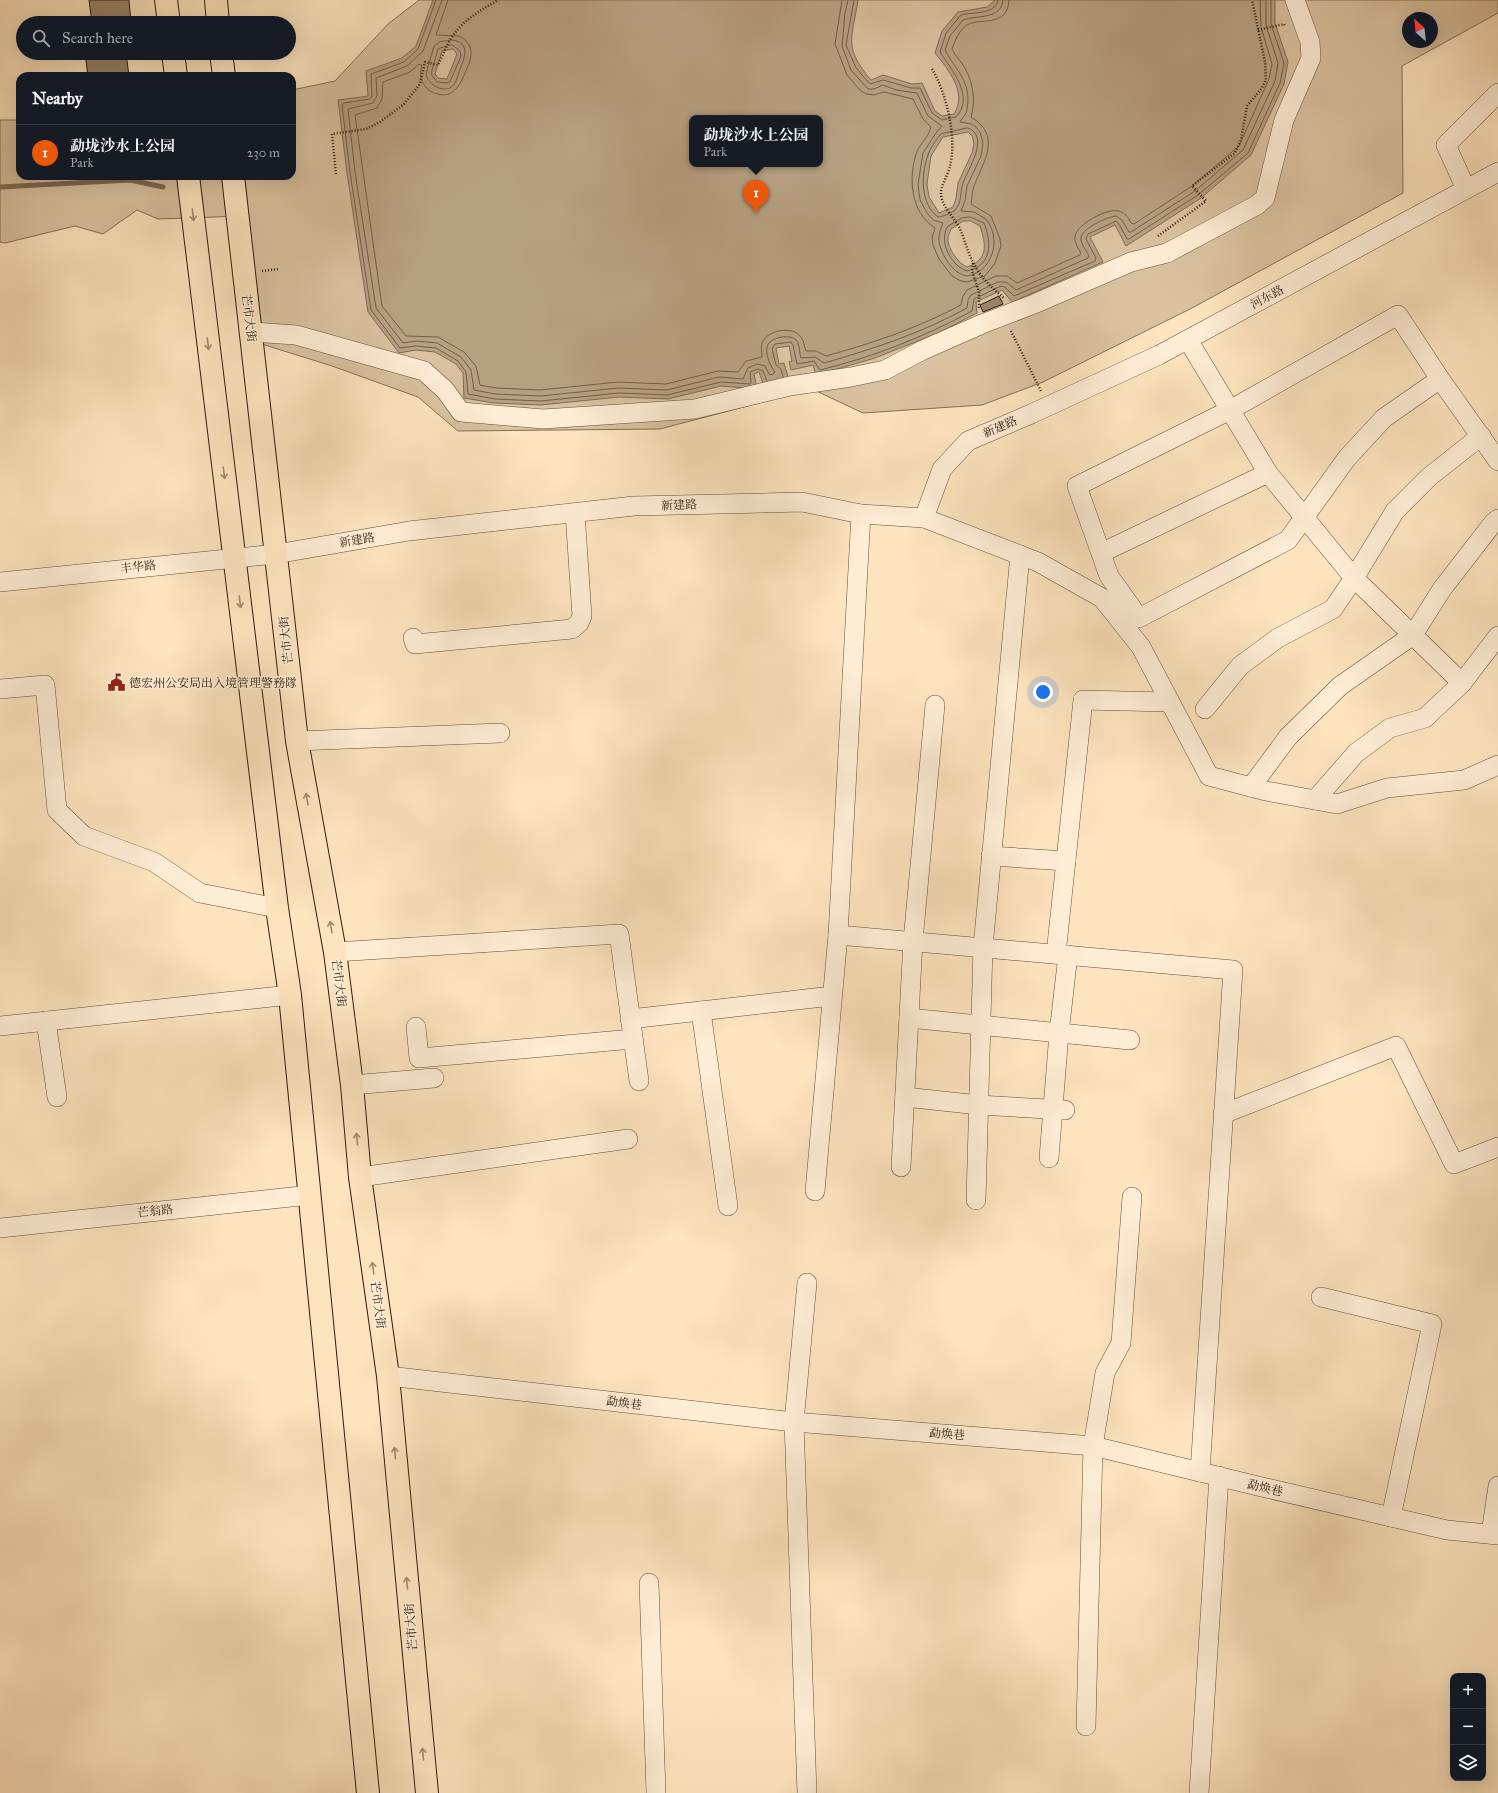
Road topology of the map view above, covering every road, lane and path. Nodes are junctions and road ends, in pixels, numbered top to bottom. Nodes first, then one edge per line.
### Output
1 (166, 0) edge
2 (216, 0) edge
3 (498, 0) edge
4 (1252, 0) edge
5 (1294, 0) edge
6 (168, 16) edge
7 (217, 16) edge
8 (1284, 24) dead end
9 (1258, 30) junction
10 (174, 60) edge
11 (222, 60) edge
12 (932, 70) dead end
13 (175, 72) edge
14 (223, 72) edge
15 (1498, 93) edge
16 (1498, 172) edge
17 (336, 174) dead end
18 (188, 180) edge
19 (233, 180) edge
20 (1466, 189) junction
21 (1153, 240) dead end
22 (974, 263) junction
23 (999, 294) dead end
24 (979, 303) dead end
25 (1003, 316) junction
26 (252, 332) junction
27 (1188, 340) junction
28 (1440, 379) junction
29 (1049, 406) junction
30 (1230, 410) junction
31 (1031, 414) joint
32 (1481, 436) junction
33 (1498, 460) edge
34 (1268, 473) junction
35 (575, 513) junction
36 (861, 514) junction
37 (924, 518) junction
38 (1304, 519) junction
39 (1498, 519) edge
40 (1101, 553) junction
41 (276, 554) junction
42 (1020, 555) junction
43 (234, 558) junction
44 (1354, 578) junction
45 (0, 582) edge
46 (1413, 635) junction
47 (1498, 636) edge
48 (413, 638) dead end
49 (1462, 683) junction
50 (0, 689) edge
51 (1169, 702) junction
52 (935, 705) dead end
53 (1205, 709) dead end
54 (500, 733) dead end
55 (297, 741) junction
56 (1498, 765) edge
57 (1251, 787) junction
58 (1315, 800) junction
59 (991, 856) junction
60 (1066, 861) junction
61 (277, 908) junction
62 (838, 935) junction
63 (913, 941) junction
64 (983, 948) junction
65 (335, 952) junction
66 (1062, 955) junction
67 (290, 995) junction
68 (823, 997) dead end
69 (701, 1011) junction
70 (630, 1018) junction
71 (909, 1018) junction
72 (46, 1021) junction
73 (0, 1026) edge
74 (980, 1026) junction
75 (416, 1027) dead end
76 (1059, 1034) junction
77 (633, 1039) junction
78 (1130, 1040) dead end
79 (434, 1078) dead end
80 (639, 1081) dead end
81 (352, 1085) junction
82 (57, 1097) dead end
83 (905, 1097) junction
84 (979, 1105) junction
85 (1060, 1110) junction
86 (1223, 1114) junction
87 (628, 1139) dead end
88 (1498, 1147) edge
89 (1049, 1158) dead end
90 (901, 1167) dead end
91 (360, 1177) junction
92 (815, 1191) dead end
93 (310, 1195) junction
94 (1132, 1197) dead end
95 (976, 1200) dead end
96 (728, 1206) dead end
97 (0, 1228) edge
98 (807, 1283) dead end
99 (1322, 1297) dead end
100 (388, 1376) junction
101 (794, 1422) junction
102 (1093, 1446) junction
103 (1200, 1472) junction
104 (1219, 1476) junction
105 (1498, 1486) edge
106 (1391, 1517) junction
107 (1494, 1534) edge
108 (650, 1583) dead end
109 (1086, 1726) dead end
110 (368, 1793) edge
111 (427, 1793) edge
112 (656, 1793) edge
113 (807, 1793) edge
114 (1199, 1793) edge

1 - 6 main road
2 - 7 main road
3 - 17 path
4 - 9 path
5 - 25 street
8 - 9 path
9 - 21 path
10 - 13 main road
11 - 14 main road
12 - 22 path
15 - 20 street
16 - 20 street, 河东路
18 -> 43 main road
19 - 26 main road, 芒市大街
20 - 27 street, 河东路
22 - 23 path
22 - 24 path
25 - 26 street
25 - 29 path
26 - 41 main road, 芒市大街
27 - 29 street, 河东路
27 - 30 street
28 - 30 street
28 - 32 street
28 - 38 street
29 - 31 street, 河东路
30 - 34 street
30 - 40 street
31 - 37 street, 新建路
32 - 33 street
32 - 44 street
34 - 38 street
34 - 40 street
35 - 36 street, 新建路
35 - 41 street, 新建路
35 - 48 street
36 - 37 street, 新建路
36 - 62 street
37 - 42 street
38 - 40 street
38 - 44 street
39 - 46 street
41 - 43 street, 丰华路
41 - 55 main road, 芒市大街
42 - 51 street
42 - 59 street
43 - 45 street, 丰华路
43 -> 61 main road
44 - 46 street
44 - 53 street
46 - 49 street
46 - 57 street
47 - 49 street
49 - 58 street
50 - 61 street
51 - 57 street
51 - 60 street
52 - 63 street
54 - 55 street
65 -> 55 main road, 芒市大街
56 - 58 street
57 - 58 street
59 - 60 street
59 - 64 street
60 - 66 street
61 - 67 main road
62 - 63 street
62 - 92 street
63 - 64 street
63 - 71 street
64 - 66 street
64 - 74 street
65 - 70 street
65 - 81 main road, 芒市大街
66 - 76 street
66 - 86 street
67 - 72 street
67 - 93 main road
68 - 69 street
69 - 70 street
69 - 96 street
70 - 77 street
71 - 74 street
71 - 83 street
72 - 73 street
72 - 82 street
74 - 76 street
74 - 84 street
75 - 77 street
76 - 78 street
76 - 85 street
77 - 80 street
79 - 81 street
91 -> 81 main road, 芒市大街
83 - 84 street
83 - 90 street
84 - 85 street
84 - 95 street
85 - 89 street
86 - 88 street
86 - 103 street
87 - 91 street
100 -> 91 main road, 芒市大街
93 - 97 street, 芒翁路
93 - 110 main road
94 - 102 street
98 - 101 street
99 - 106 street
100 - 101 street, 勐焕巷
111 -> 100 main road, 芒市大街
101 - 102 street, 勐焕巷
101 - 113 street
102 - 103 street, 勐焕巷
102 - 109 street
103 - 104 street, 勐焕巷
104 - 106 street, 勐焕巷
104 - 114 street
105 - 107 street
106 - 107 street, 勐焕巷
108 - 112 street

